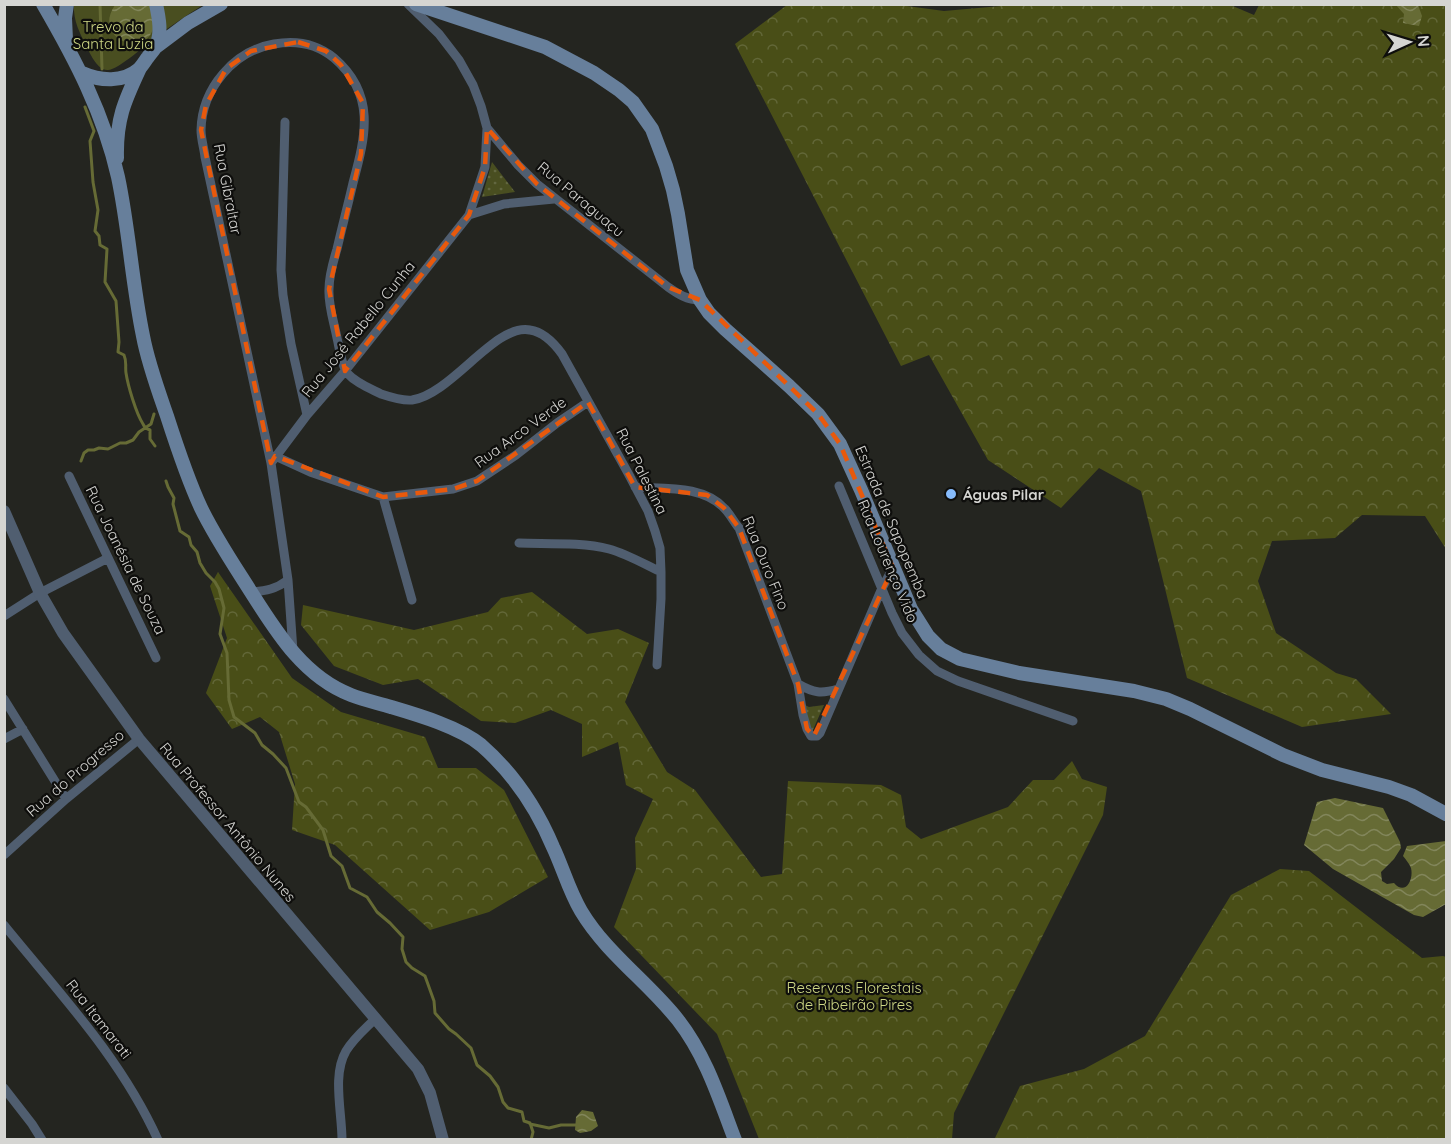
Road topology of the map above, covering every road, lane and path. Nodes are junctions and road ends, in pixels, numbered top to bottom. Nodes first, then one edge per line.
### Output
1 (44, 4) edge
2 (67, 4) edge
3 (156, 4) edge
4 (221, 4) edge
5 (408, 4) edge
6 (416, 4) edge
7 (66, 43) junction
8 (156, 47) junction
9 (140, 68) junction
10 (82, 73) junction
11 (285, 123) dead end
12 (487, 128) junction
13 (118, 178) junction
14 (554, 199) junction
15 (469, 215) junction
16 (700, 300) junction
17 (345, 371) junction
18 (588, 402) junction
19 (307, 415) junction
20 (273, 459) junction
21 (69, 476) dead end
22 (839, 486) dead end
23 (635, 487) junction
24 (383, 497) junction
25 (4, 511) edge
26 (519, 543) dead end
27 (108, 558) junction
28 (893, 568) junction
29 (661, 572) junction
30 (288, 580) junction
31 (882, 588) junction
32 (251, 592) junction
33 (40, 593) junction
34 (412, 600) dead end
35 (4, 616) edge
36 (293, 654) junction
37 (156, 658) dead end
38 (657, 665) dead end
39 (798, 684) junction
40 (838, 689) junction
41 (4, 699) edge
42 (1073, 721) dead end
43 (23, 729) junction
44 (4, 739) edge
45 (139, 739) junction
46 (66, 799) junction
47 (1446, 814) edge
48 (4, 855) edge
49 (4, 925) edge
50 (375, 1019) junction
51 (4, 1088) edge
52 (4, 1096) edge
53 (17, 1105) junction
54 (42, 1140) edge
55 (158, 1140) edge
56 (342, 1140) edge
57 (443, 1140) edge
58 (735, 1140) edge

1 - 7 main road
2 - 7 main road
3 - 8 main road
4 - 8 main road
5 - 12 street, Rua Paraguaçu
6 - 16 main road, Estrada de Sapopemba
7 - 10 main road
8 - 9 main road
9 - 10 main road
9 - 13 main road
10 - 13 main road
11 - 19 street
12 - 14 street, Rua Paraguaçu
12 - 15 street, Rua José Rabello Cunha
13 - 32 main road
14 - 15 street
14 - 16 street, Rua Paraguaçu
15 - 17 street, Rua José Rabello Cunha
16 - 28 main road, Estrada de Sapopemba
17 - 18 street, Rua Arco Verde
17 - 19 street, Rua José Rabello Cunha
17 - 20 street, Rua Gibraltar
18 - 23 street, Rua Palestina
18 - 24 street, Rua Arco Verde
19 - 20 street, Rua José Rabello Cunha
20 - 24 street, Rua Arco Verde
20 - 30 street, Rua Gibraltar
21 - 27 street, Rua Joanésia de Souza
22 - 31 street, Rua Lourenço Vido
23 - 29 street, Rua Palestina
23 - 39 street, Rua Ouro Fino
24 - 34 street
25 - 33 street, Rua Professor Antônio Nunes
26 - 29 street
27 - 33 street
27 - 37 street, Rua Joanésia de Souza
28 - 31 street, Rua Ouro Fino
28 - 47 main road, Estrada de Sapopemba
29 - 38 street, Rua Palestina
30 - 32 street
30 - 36 street, Rua Gibraltar
31 - 40 street, Rua Ouro Fino
31 - 42 street, Rua Lourenço Vido
32 - 36 main road
33 - 35 street
33 - 45 street, Rua Professor Antônio Nunes
36 - 58 main road
39 - 40 street
39 - 40 street, Rua Ouro Fino
41 - 43 street
43 - 44 street
43 - 46 street
45 - 46 street, Rua do Progresso
45 - 50 street, Rua Professor Antônio Nunes
46 - 48 street, Rua do Progresso
49 - 55 street, Rua Itamarati
50 - 56 street
50 - 57 street, Rua Professor Antônio Nunes
51 - 53 street
52 - 53 street
53 - 54 street

